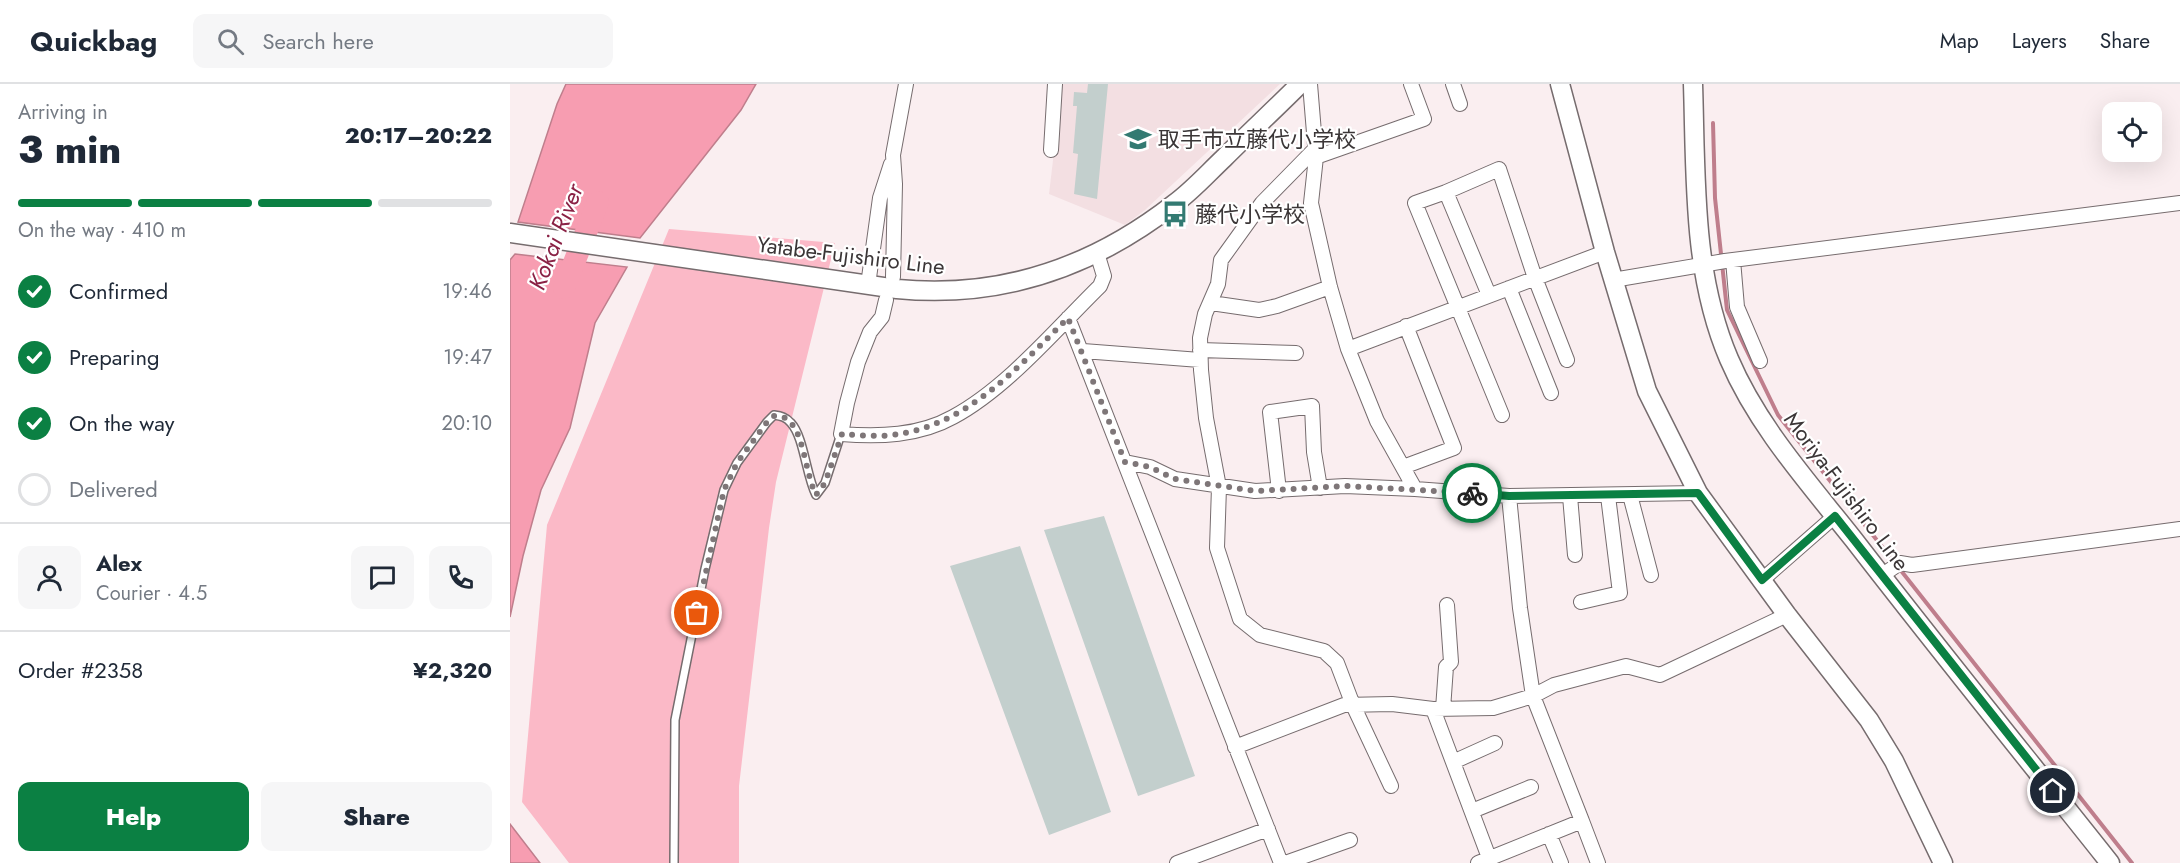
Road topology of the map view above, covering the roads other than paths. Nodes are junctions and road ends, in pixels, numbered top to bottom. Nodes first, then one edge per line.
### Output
1 (906, 84) edge
2 (1055, 84) edge
3 (1299, 84) edge
4 (1310, 84) edge
5 (1411, 84) edge
6 (1453, 84) edge
7 (1560, 84) edge
8 (1693, 84) edge
9 (1460, 104) dead end
10 (1051, 150) dead end
11 (1315, 153) junction
12 (893, 155) junction
13 (1446, 192) junction
14 (2180, 203) edge
15 (510, 232) edge
16 (1605, 252) junction
17 (1097, 253) junction
18 (1733, 260) junction
19 (1703, 266) junction
20 (893, 277) dead end
21 (1535, 278) junction
22 (1613, 280) junction
23 (868, 285) junction
24 (1330, 287) junction
25 (1509, 288) junction
26 (1489, 295) junction
27 (886, 300) dead end
28 (1211, 303) junction
29 (1457, 308) junction
30 (1068, 318) junction
31 (1407, 327) junction
32 (1348, 349) junction
33 (1083, 351) junction
34 (1296, 353) dead end
35 (1200, 355) junction
36 (1567, 360) dead end
37 (1760, 361) dead end
38 (1551, 393) dead end
39 (1502, 415) dead end
40 (842, 434) junction
41 (1125, 462) junction
42 (1403, 467) junction
43 (1219, 487) junction
44 (1320, 488) junction
45 (1415, 489) junction
46 (1279, 491) junction
47 (1698, 493) junction
48 (1608, 495) junction
49 (1629, 495) junction
50 (1509, 496) junction
51 (1570, 496) junction
52 (1835, 516) junction
53 (2180, 529) edge
54 (1575, 555) dead end
55 (1651, 575) dead end
56 (1881, 576) junction
57 (1762, 580) junction
58 (1581, 602) dead end
59 (1447, 605) dead end
60 (1787, 615) junction
61 (1533, 696) junction
62 (1353, 705) junction
63 (1438, 709) junction
64 (1496, 743) dead end
65 (1235, 747) junction
66 (1453, 762) junction
67 (1391, 786) dead end
68 (1531, 787) dead end
69 (1472, 811) junction
70 (1582, 821) junction
71 (1268, 829) junction
72 (1549, 834) junction
73 (1350, 840) dead end
74 (1486, 861) edge
75 (674, 863) edge
76 (1177, 863) edge
77 (1283, 863) edge
78 (1561, 863) edge
79 (1598, 863) edge
80 (1943, 863) edge
81 (2110, 863) edge

1 - 12 street
2 - 10 street
3 - 17 main road, Yatabe-Fujishiro Line
4 - 11 street
5 - 11 street
6 - 9 street
7 - 16 main road
8 - 19 main road, Moriya-Fujishiro Line
11 - 24 street
11 - 28 street
12 - 20 street
12 - 23 street
13 - 21 street
13 - 26 street
13 - 29 street
14 - 18 street
15 - 23 main road, Yatabe-Fujishiro Line
16 - 21 street
16 - 22 main road
17 - 23 main road, Yatabe-Fujishiro Line
17 - 30 street
18 - 19 street
18 - 37 street
19 - 22 street
19 - 52 main road, Moriya-Fujishiro Line
21 - 25 street
21 - 36 street
22 - 47 main road
24 - 28 street
24 - 32 street
25 - 26 street
25 - 38 street
26 - 29 street
27 - 40 street
28 - 35 street
29 - 31 street
29 - 39 street
30 - 33 street
30 - 40 street
31 - 32 street
31 - 42 street
32 - 42 street
33 - 35 street
33 - 41 street
34 - 35 street
35 - 43 street
40 - 75 lane
41 - 43 street
41 - 65 street
42 - 45 street
43 - 46 street
43 - 62 street
44 - 45 street
44 - 46 street
44 - 46 street
45 - 50 street
47 - 49 street
47 - 57 main road
48 - 49 street
48 - 51 street
48 - 58 street
49 - 55 street
50 - 51 street
50 - 61 street
51 - 54 street
52 - 56 main road, Moriya-Fujishiro Line
52 - 57 street
53 - 56 street
56 - 81 main road, Moriya-Fujishiro Line
57 - 60 main road
59 - 63 street
60 - 61 street
60 - 80 main road
61 - 63 street
61 - 70 street
62 - 63 street
62 - 65 street
62 - 67 street
63 - 66 street
64 - 66 street
65 - 71 street
66 - 69 street
68 - 69 street
69 - 74 street
70 - 72 street
70 - 79 street
71 - 76 street
71 - 77 street
72 - 74 street
72 - 78 street
73 - 77 street

